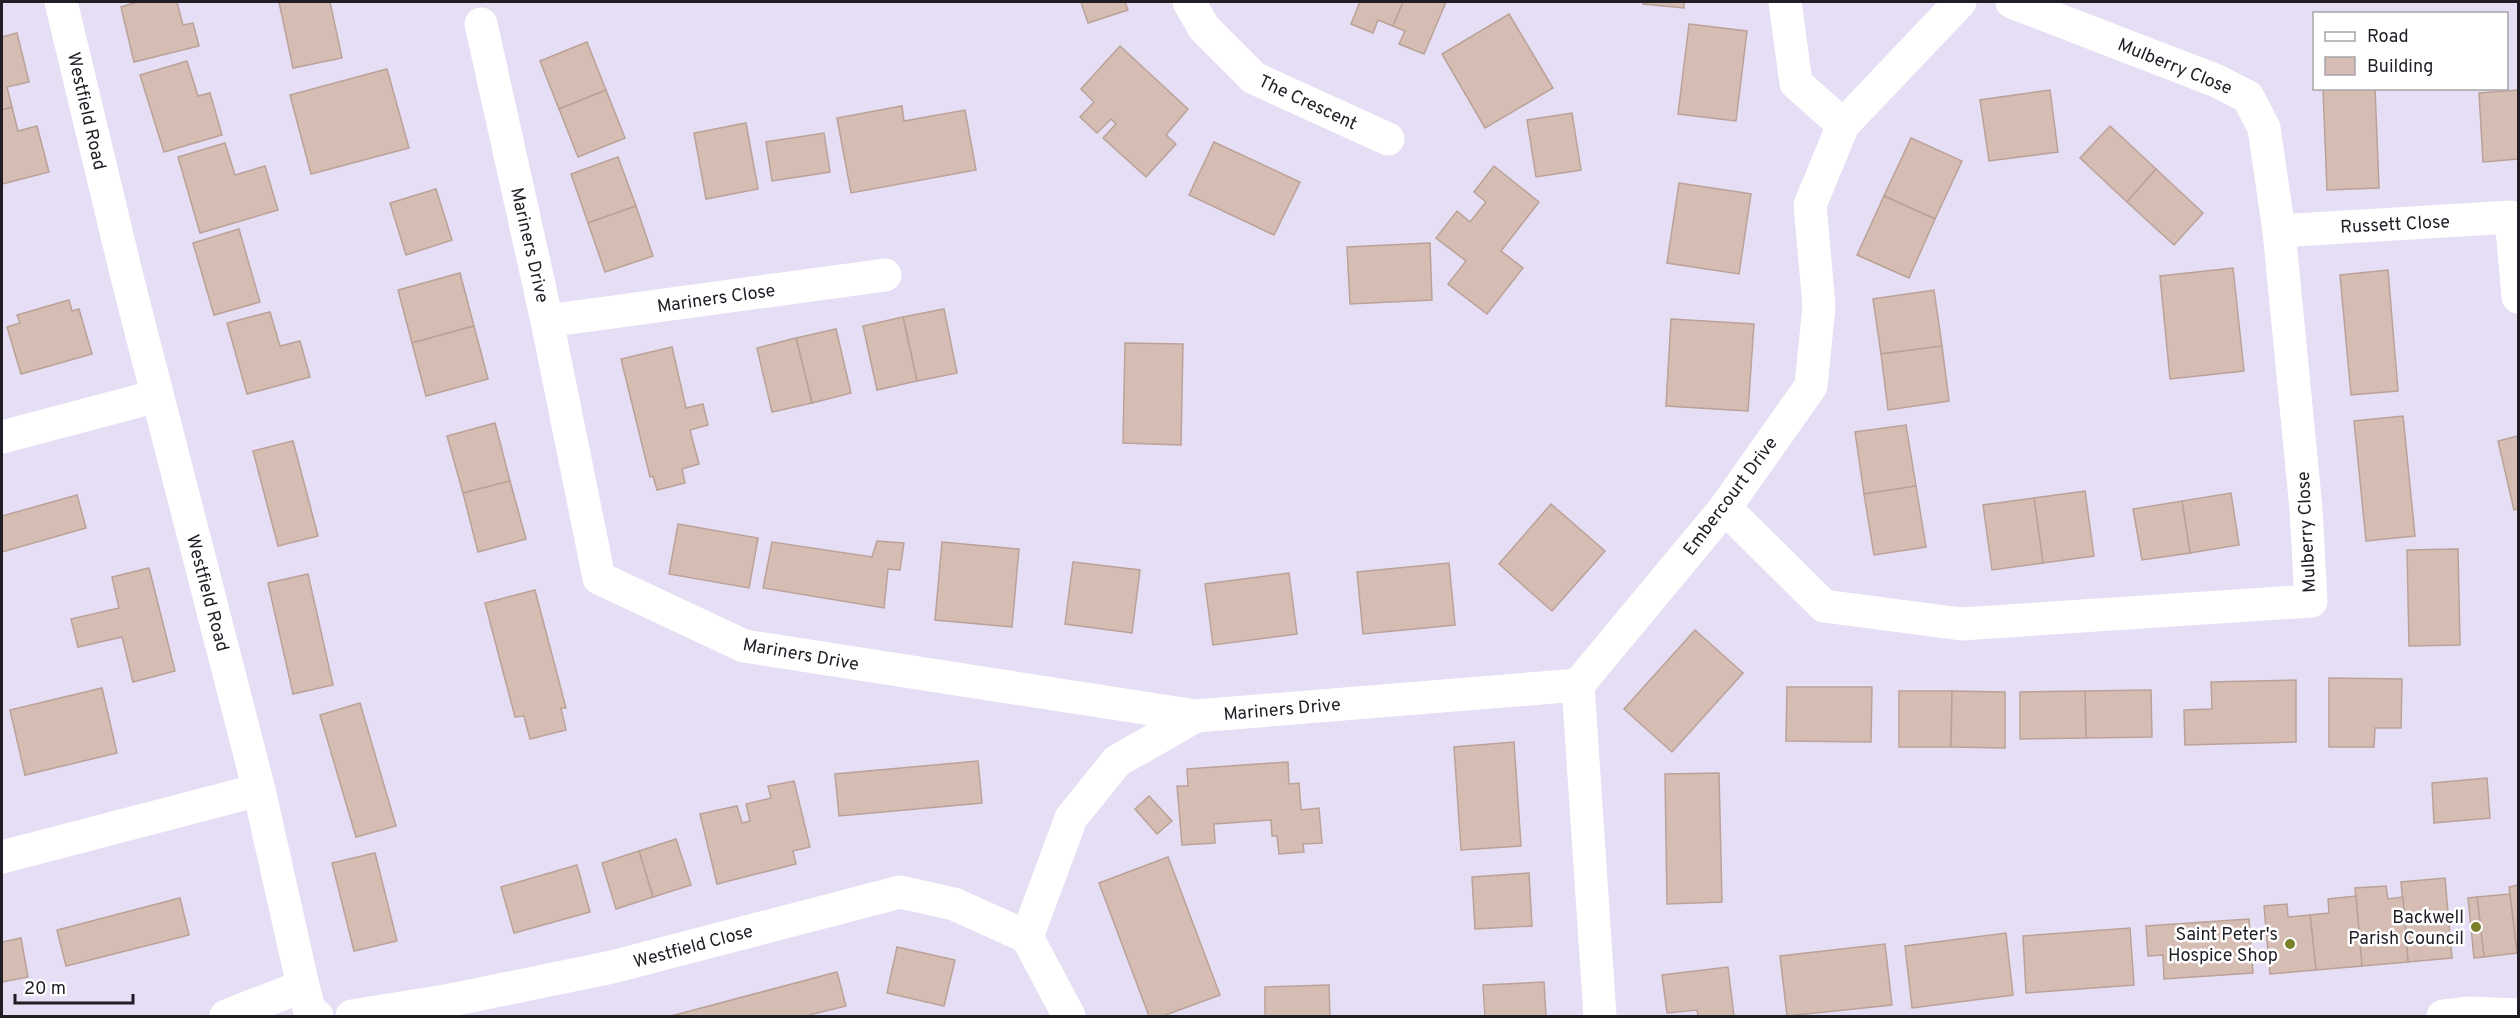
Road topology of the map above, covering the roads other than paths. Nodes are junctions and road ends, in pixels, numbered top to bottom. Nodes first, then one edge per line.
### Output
1 (62, 2) edge
2 (1189, 2) edge
3 (1785, 2) edge
4 (1960, 2) edge
5 (2012, 2) edge
6 (480, 24) dead end
7 (1843, 125) junction
8 (1388, 138) dead end
9 (2515, 217) edge
10 (2279, 231) junction
11 (885, 275) dead end
12 (2518, 297) edge
13 (547, 321) junction
14 (157, 396) junction
15 (2, 437) edge
16 (1725, 508) junction
17 (1578, 685) junction
18 (1197, 716) junction
19 (259, 790) junction
20 (2, 857) edge
21 (1027, 937) junction
22 (303, 986) junction
23 (455, 1008) edge
24 (2518, 1015) edge
25 (226, 1017) edge
26 (317, 1017) edge
27 (352, 1017) edge
28 (1069, 1017) edge
29 (1600, 1017) edge
30 (2443, 1017) edge

1 - 14 street, Westfield Road
2 - 8 street, The Crescent
3 - 7 street
4 - 7 street, Embercourt Drive
5 - 10 street, Mulberry Close
6 - 13 street, Mariners Drive
7 - 16 street, Embercourt Drive
9 - 10 street, Russett Close
9 - 12 street, Russett Close
10 - 16 street, Mulberry Close
11 - 13 street, Mariners Close
13 - 18 street, Mariners Drive
14 - 15 street
14 - 19 street, Westfield Road
16 - 17 street, Embercourt Drive
17 - 18 street, Mariners Drive
17 - 29 street
18 - 21 street
19 - 20 street
19 - 22 street, Westfield Road
21 - 23 street, Westfield Close
21 - 28 street
22 - 25 street
22 - 26 street
23 - 27 street, Westfield Close
24 - 30 street

